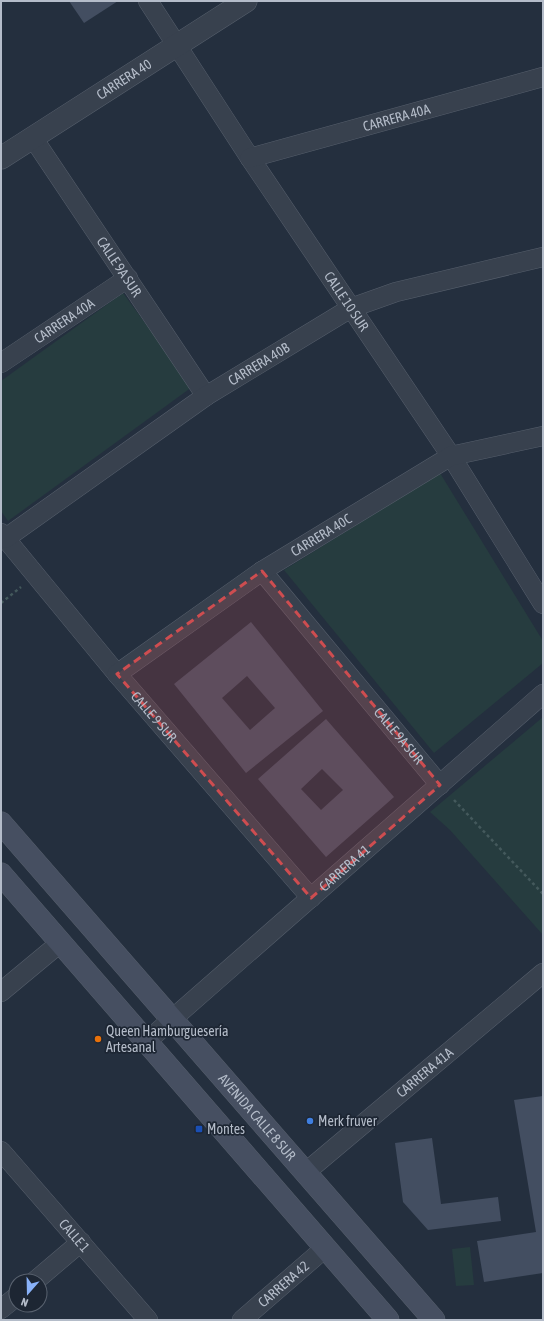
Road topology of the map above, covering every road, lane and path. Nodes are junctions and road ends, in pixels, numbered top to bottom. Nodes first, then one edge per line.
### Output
1 (148, 1) edge
2 (246, 1) edge
3 (177, 46) junction
4 (543, 77) edge
5 (33, 138) junction
6 (1, 158) edge
7 (250, 158) junction
8 (543, 256) edge
9 (128, 278) junction
10 (351, 308) junction
11 (1, 363) edge
12 (206, 396) junction
13 (543, 436) edge
14 (450, 456) junction
15 (3, 535) edge
16 (262, 571) junction
17 (543, 604) edge
18 (117, 674) junction
19 (543, 694) edge
20 (440, 785) junction
21 (1, 824) edge
22 (1, 874) edge
23 (543, 894) edge
24 (311, 898) junction
25 (60, 943) junction
26 (543, 973) edge
27 (1, 992) edge
28 (173, 1020) junction
29 (146, 1042) junction
30 (1, 1151) edge
31 (306, 1172) junction
32 (81, 1242) junction
33 (325, 1248) junction
34 (44, 1273) edge
35 (148, 1320) edge
36 (242, 1320) edge
37 (388, 1320) edge
38 (434, 1320) edge

1 - 3 street, CALLE 10 SUR
2 - 3 street, CARRERA 40
3 - 5 street, CARRERA 40
3 - 7 street, CALLE 10 SUR
4 - 7 street, CARRERA 40A
5 - 6 street, CARRERA 40
5 - 9 street, CALLE 9A SUR
7 - 10 street, CALLE 10 SUR
8 - 10 street, CARRERA 40B
9 - 11 street, CARRERA 40A
9 - 12 street, CALLE 9A SUR
10 - 12 street, CARRERA 40B
10 - 14 street, CALLE 10 SUR
12 - 15 street, CARRERA 40B
13 - 14 street, CARRERA 40C
14 - 16 street, CARRERA 40C
14 - 17 street, CALLE 10 SUR
15 - 18 street, CALLE 9 SUR
16 - 18 street, CARRERA 40C
16 - 20 street, CALLE 9A SUR
18 - 24 street, CALLE 9 SUR
19 - 20 street, CARRERA 41
20 - 23 path
20 - 24 street, CARRERA 41
21 - 28 main road, AVENIDA CALLE 8 SUR
22 - 25 main road
24 - 28 street, CARRERA 41
25 - 27 street
25 - 29 main road
26 - 31 street, CARRERA 41A
28 - 29 street, CARRERA 41
28 - 31 main road, AVENIDA CALLE 8 SUR
29 - 33 main road
30 - 32 street, CALLE 1
31 - 38 main road, AVENIDA CALLE 8 SUR
32 - 34 street
32 - 35 street, CALLE 1
33 - 36 street, CARRERA 42
33 - 37 main road

